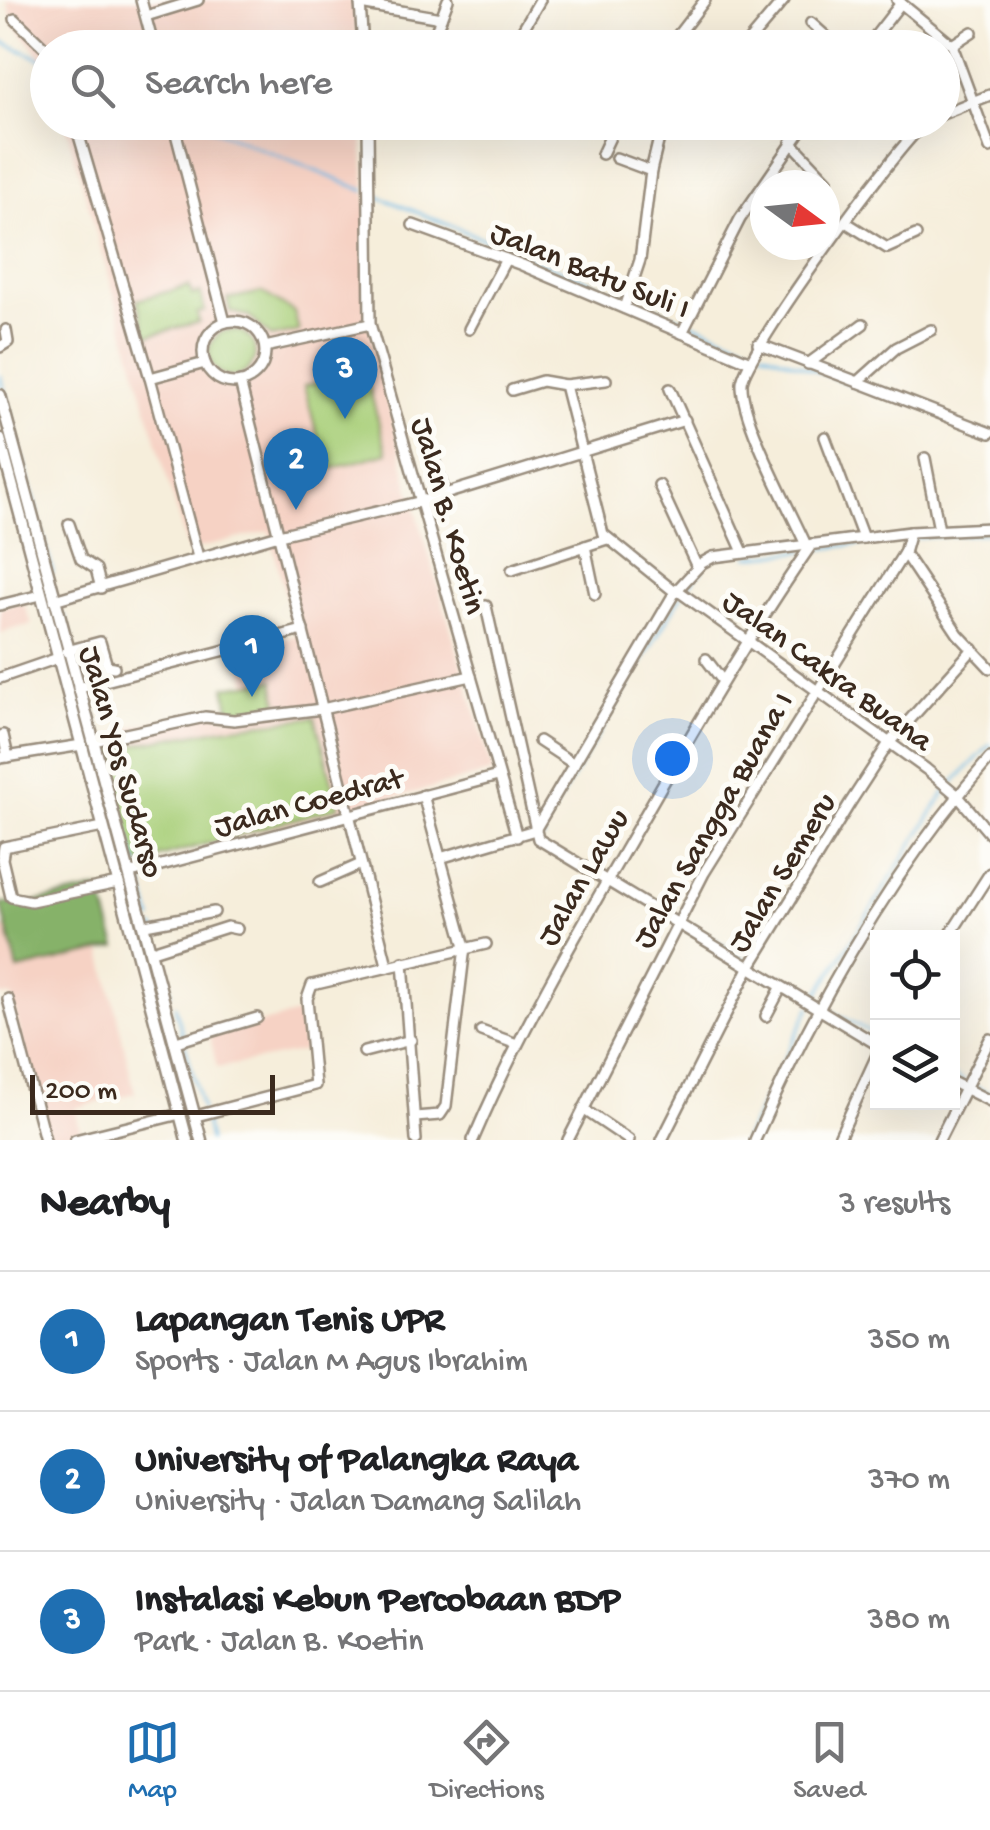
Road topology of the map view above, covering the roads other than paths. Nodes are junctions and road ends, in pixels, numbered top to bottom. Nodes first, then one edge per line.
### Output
1 (142, 0) edge
2 (198, 0) edge
3 (448, 0) edge
4 (540, 0) edge
5 (705, 0) edge
6 (784, 0) edge
7 (360, 2) edge
8 (899, 2) edge
9 (146, 16) junction
10 (441, 18) junction
11 (15, 19) dead end
12 (812, 24) dead end
13 (150, 30) edge
14 (362, 30) edge
15 (437, 30) edge
16 (522, 30) edge
17 (682, 30) edge
18 (758, 30) edge
19 (819, 30) edge
20 (879, 30) edge
21 (933, 30) edge
22 (972, 32) dead end
23 (30, 34) edge
24 (960, 40) edge
25 (960, 63) edge
26 (990, 95) edge
27 (976, 98) junction
28 (960, 106) edge
29 (80, 140) edge
30 (178, 140) edge
31 (369, 140) edge
32 (609, 140) edge
33 (659, 140) edge
34 (912, 140) edge
35 (792, 142) joint
36 (990, 148) edge
37 (602, 154) dead end
38 (616, 158) dead end
39 (817, 170) edge
40 (651, 171) junction
41 (847, 223) junction
42 (413, 225) dead end
43 (916, 234) dead end
44 (506, 258) junction
45 (628, 300) junction
46 (225, 322) junction
47 (370, 324) junction
48 (864, 324) dead end
49 (684, 328) junction
50 (469, 329) dead end
51 (6, 330) dead end
52 (931, 330) dead end
53 (757, 345) junction
54 (0, 347) edge
55 (265, 347) junction
56 (749, 360) junction
57 (205, 362) junction
58 (808, 364) junction
59 (150, 378) junction
60 (606, 380) dead end
61 (240, 382) junction
62 (858, 382) junction
63 (566, 387) junction
64 (512, 390) dead end
65 (670, 390) dead end
66 (0, 395) edge
67 (684, 420) junction
68 (990, 433) edge
69 (825, 436) dead end
70 (0, 439) edge
71 (584, 452) junction
72 (434, 457) dead end
73 (926, 458) dead end
74 (659, 484) dead end
75 (444, 494) junction
76 (420, 502) junction
77 (69, 524) dead end
78 (990, 528) edge
79 (940, 530) junction
80 (910, 532) junction
81 (279, 535) junction
82 (863, 538) junction
83 (607, 539) junction
84 (809, 545) junction
85 (585, 546) junction
86 (743, 552) junction
87 (904, 553) junction
88 (198, 557) junction
89 (697, 567) junction
90 (512, 570) dead end
91 (101, 588) junction
92 (676, 591) junction
93 (42, 594) junction
94 (595, 594) dead end
95 (58, 599) junction
96 (0, 605) edge
97 (486, 606) dead end
98 (97, 630) dead end
99 (303, 630) junction
100 (746, 638) junction
101 (100, 642) junction
102 (973, 650) junction
103 (63, 655) junction
104 (706, 659) dead end
105 (114, 667) dead end
106 (990, 668) edge
107 (471, 676) junction
108 (0, 678) edge
109 (722, 680) junction
110 (78, 688) junction
111 (816, 690) junction
112 (322, 708) junction
113 (3, 735) dead end
114 (539, 742) dead end
115 (88, 743) junction
116 (889, 743) junction
117 (4, 757) edge
118 (990, 758) edge
119 (574, 764) junction
120 (498, 776) junction
121 (423, 795) junction
122 (957, 795) junction
123 (348, 814) junction
124 (103, 827) junction
125 (535, 830) junction
126 (990, 834) edge
127 (516, 837) junction
128 (440, 858) junction
129 (361, 864) junction
130 (131, 873) junction
131 (990, 873) edge
132 (320, 882) dead end
133 (606, 882) junction
134 (118, 883) junction
135 (214, 912) dead end
136 (676, 923) junction
137 (145, 924) junction
138 (236, 929) dead end
139 (953, 930) edge
140 (486, 944) dead end
141 (465, 946) junction
142 (152, 950) junction
143 (404, 962) junction
144 (387, 965) junction
145 (749, 968) junction
146 (781, 988) junction
147 (8, 1000) dead end
148 (165, 1002) junction
149 (152, 1006) junction
150 (816, 1010) junction
151 (766, 1016) dead end
152 (257, 1018) dead end
153 (481, 1031) dead end
154 (990, 1039) edge
155 (412, 1040) junction
156 (870, 1040) edge
157 (176, 1042) junction
158 (517, 1044) junction
159 (364, 1052) dead end
160 (870, 1070) edge
161 (960, 1086) edge
162 (966, 1089) junction
163 (990, 1100) edge
164 (583, 1109) junction
165 (180, 1114) junction
166 (196, 1116) junction
167 (415, 1117) junction
168 (45, 1140) edge
169 (75, 1140) edge
170 (187, 1140) edge
171 (201, 1140) edge
172 (416, 1140) edge
173 (473, 1140) edge
174 (568, 1140) edge
175 (629, 1140) edge
176 (662, 1140) edge
177 (755, 1140) edge
178 (838, 1140) edge
179 (939, 1140) edge

1 - 9 street
2 - 9 street
3 - 10 street
4 - 16 street
5 - 17 street
6 - 18 street
7 - 10 street
7 - 14 street
8 - 20 street
8 - 21 street
9 - 13 street
10 - 15 street
11 - 23 street
12 - 19 street
22 - 24 street
25 - 27 street
26 - 27 street
27 - 28 street
27 - 36 street
29 - 59 street
30 - 46 street
31 - 47 street, Jalan B. Koetin
32 - 37 street
33 - 40 street
34 - 41 street
35 - 39 street
35 - 49 street
38 - 40 street
40 - 45 street
41 - 43 street
41 - 53 street
42 - 44 street, Jalan Batu Suli I
44 - 45 street, Jalan Batu Suli I
44 - 50 street
45 - 49 street, Jalan Batu Suli I
46 - 55 street
46 - 57 street
47 - 55 street
47 - 76 street, Jalan B. Koetin
48 - 58 street
49 - 56 street, Jalan Batu Suli I
51 - 54 street
52 - 62 street
53 - 56 street
53 - 58 street
55 - 61 street
56 - 84 street
57 - 59 street
57 - 61 street
58 - 62 street
59 - 88 street
60 - 63 street
61 - 81 street
62 - 68 street
63 - 64 street
63 - 71 street
65 - 67 street
66 - 95 main road, Jalan Yos Sudarso
67 - 71 street
67 - 86 street
69 - 82 street
70 - 93 main road, Jalan Yos Sudarso
71 - 75 street
71 - 83 street
72 - 75 street
73 - 79 street
74 - 89 street
75 - 76 street
76 - 81 street
76 - 107 street, Jalan B. Koetin
77 - 91 street
78 - 79 street
79 - 80 street
80 - 82 street
80 - 87 street, Jalan Sangga Buana I
81 - 88 street
81 - 99 street
82 - 84 street
83 - 85 street
83 - 92 street, Jalan Cakra Buana
84 - 86 street
84 - 100 street, Jalan Lawu
85 - 90 street
85 - 94 street
86 - 89 street
87 - 102 street
87 - 111 street, Jalan Sangga Buana I
88 - 91 street
89 - 92 street
91 - 95 street
92 - 100 street, Jalan Cakra Buana
92 - 119 street
93 - 96 street
93 - 103 main road, Jalan Yos Sudarso
95 - 103 main road, Jalan Yos Sudarso
97 - 125 street
98 - 101 street
99 - 110 street
99 - 112 street
100 - 109 street, Jalan Lawu
100 - 111 street, Jalan Cakra Buana
101 - 103 street
101 - 105 street
102 - 106 street
102 - 116 street, Jalan Semeru
103 - 108 street
103 - 110 main road, Jalan Yos Sudarso
103 - 115 main road, Jalan Yos Sudarso
104 - 109 street
107 - 112 street
107 - 120 street, Jalan B. Koetin
109 - 133 street, Jalan Lawu
110 - 115 main road, Jalan Yos Sudarso
111 - 116 street, Jalan Cakra Buana
111 - 136 street, Jalan Sangga Buana I
112 - 115 street
112 - 123 street
113 - 117 street
114 - 119 street
115 - 117 street
115 - 124 main road, Jalan Yos Sudarso
115 - 130 main road, Jalan Yos Sudarso
116 - 122 street, Jalan Cakra Buana
116 - 145 street, Jalan Semeru
118 - 122 street
119 - 125 street
120 - 121 street, Jalan Coedrat
120 - 127 street, Jalan B. Koetin
121 - 123 street, Jalan Coedrat
121 - 128 street
122 - 126 street, Jalan Cakra Buana
122 - 150 street
123 - 129 street
123 - 130 street, Jalan Coedrat
124 - 134 main road, Jalan Yos Sudarso
124 - 134 street
125 - 127 street
125 - 133 street
127 - 128 street
128 - 141 street
129 - 132 street
129 - 144 street
130 - 137 main road, Jalan Yos Sudarso
131 - 139 street
133 - 136 street
133 - 158 street, Jalan Lawu
134 - 149 main road, Jalan Yos Sudarso
135 - 137 street
136 - 145 street
136 - 164 street, Jalan Sangga Buana I
137 - 142 main road, Jalan Yos Sudarso
138 - 142 street
140 - 141 street
141 - 143 street
141 - 167 street
142 - 148 main road, Jalan Yos Sudarso
143 - 144 street
143 - 155 street
144 - 166 street
145 - 146 street
145 - 176 street, Jalan Semeru
146 - 150 street
146 - 151 street
147 - 168 street
148 - 149 main road
148 - 157 main road, Jalan Yos Sudarso
149 - 165 main road, Jalan Yos Sudarso
150 - 156 street
150 - 177 street
152 - 157 street
153 - 158 street
154 - 162 street
155 - 159 street
155 - 167 street
157 - 166 main road, Jalan Yos Sudarso
158 - 173 street, Jalan Lawu
160 - 178 street
161 - 162 street
162 - 163 street
162 - 179 street
164 - 174 street, Jalan Sangga Buana I
164 - 175 street
165 - 169 street
165 - 170 main road, Jalan Yos Sudarso
166 - 171 main road, Jalan Yos Sudarso
167 - 172 street

